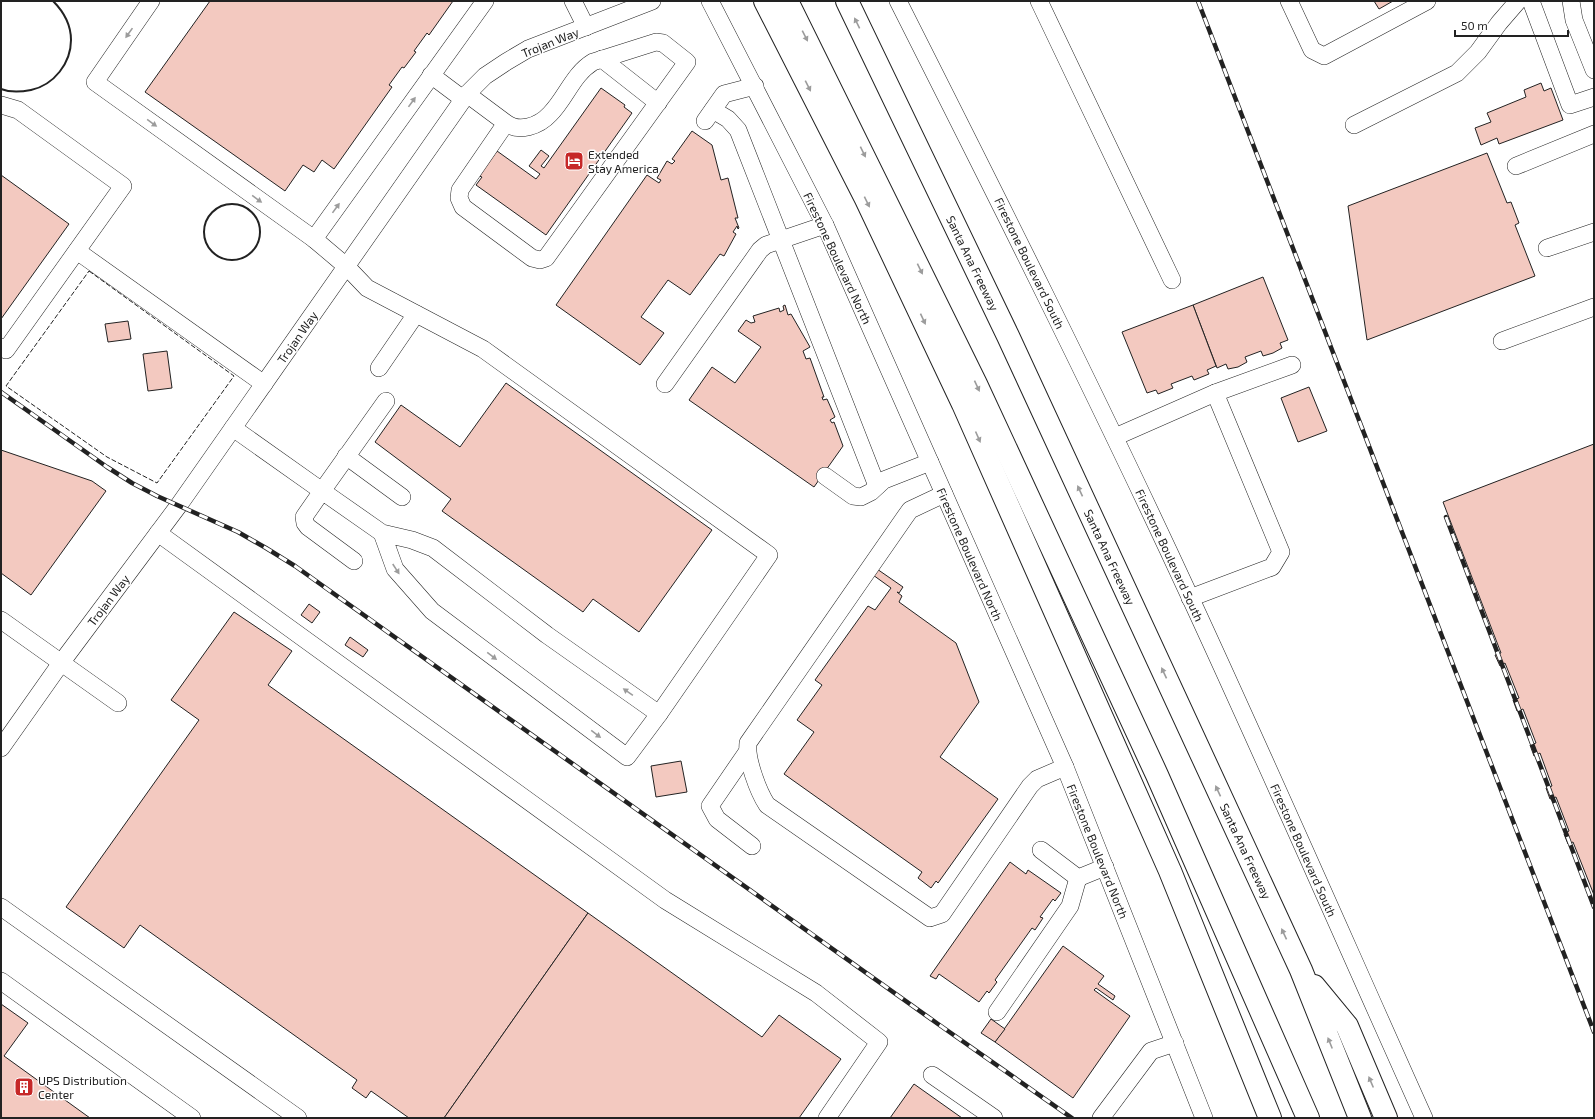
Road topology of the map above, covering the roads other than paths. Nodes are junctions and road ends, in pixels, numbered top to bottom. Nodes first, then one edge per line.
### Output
1 (151, 1) edge
2 (485, 1) edge
3 (573, 1) edge
4 (652, 1) edge
5 (710, 1) edge
6 (765, 1) edge
7 (787, 1) edge
8 (847, 1) edge
9 (898, 1) edge
10 (1039, 1) edge
11 (1289, 1) edge
12 (1427, 1) edge
13 (1518, 1) edge
14 (1531, 1) edge
15 (1571, 1) edge
16 (586, 27) junction
17 (602, 59) junction
18 (1594, 70) edge
19 (431, 76) junction
20 (755, 86) junction
21 (465, 96) junction
22 (1594, 97) edge
23 (658, 103) junction
24 (1, 105) edge
25 (506, 123) junction
26 (1354, 125) dead end
27 (1594, 134) edge
28 (1516, 166) dead end
29 (825, 225) junction
30 (1594, 232) edge
31 (314, 239) junction
32 (781, 240) junction
33 (1547, 248) dead end
34 (77, 251) junction
35 (346, 266) junction
36 (1172, 280) dead end
37 (1594, 307) edge
38 (416, 314) junction
39 (1502, 341) dead end
40 (1, 347) edge
41 (1292, 365) dead end
42 (379, 368) dead end
43 (264, 384) junction
44 (665, 384) dead end
45 (1215, 393) junction
46 (386, 401) dead end
47 (233, 428) junction
48 (1114, 437) junction
49 (346, 456) junction
50 (930, 462) junction
51 (826, 476) dead end
52 (877, 486) junction
53 (322, 491) junction
54 (944, 494) junction
55 (402, 497) dead end
56 (158, 532) junction
57 (382, 534) junction
58 (354, 561) dead end
59 (1190, 598) junction
60 (1, 620) edge
61 (61, 663) junction
62 (118, 703) dead end
63 (659, 714) junction
64 (1, 748) edge
65 (747, 752) junction
66 (1065, 767) junction
67 (752, 846) dead end
68 (1041, 850) dead end
69 (1105, 867) junction
70 (1078, 878) junction
71 (1, 907) edge
72 (1301, 970) junction
73 (1, 981) edge
74 (997, 1012) dead end
75 (1175, 1043) junction
76 (932, 1074) dead end
77 (1199, 1115) edge
78 (192, 1118) edge
79 (298, 1118) edge
80 (827, 1118) edge
81 (994, 1118) edge
82 (1101, 1118) edge
83 (1270, 1118) edge
84 (1308, 1118) edge
85 (1360, 1118) edge
86 (1386, 1118) edge
87 (1424, 1118) edge

1 -> 31 street
2 - 19 street
3 - 16 street
4 - 16 street, Trojan Way
5 - 20 street, Firestone Boulevard North
6 -> 83 highway
7 -> 84 highway
72 -> 8 highway, Santa Ana Freeway
9 - 48 street, Firestone Boulevard South
10 - 36 street
11 - 12 street
13 - 26 street
14 - 22 street
15 - 18 street
16 - 21 street, Trojan Way
17 - 23 street
17 - 23 street
17 - 25 street
19 - 21 street
31 -> 19 street
20 - 29 street, Firestone Boulevard North
20 - 32 street
21 - 25 street
21 - 35 street, Trojan Way
23 - 25 street
24 - 34 street
27 - 28 street
29 - 32 street
29 - 50 street, Firestone Boulevard North
30 - 33 street
31 - 35 street
32 - 44 street
32 - 52 street
34 - 40 street
34 - 43 street
35 - 38 street
35 - 43 street, Trojan Way
37 - 39 street
38 - 42 street
38 - 63 street
41 - 45 street
43 - 47 street, Trojan Way
45 - 48 street
45 - 59 street
46 - 49 street
47 - 53 street
47 - 56 street, Trojan Way
48 - 59 street, Firestone Boulevard South
49 - 53 street
49 - 55 street
50 - 52 street
50 - 54 street, Firestone Boulevard North
51 - 52 street
53 - 57 street
53 - 58 street
54 - 65 street
54 - 66 street, Firestone Boulevard North
56 - 61 street, Trojan Way
56 - 80 street
63 -> 57 street
57 -> 63 street
59 - 87 street, Firestone Boulevard South
60 - 61 street
61 - 62 street
61 - 64 street, Trojan Way
65 - 66 street
65 - 67 street
66 - 69 street, Firestone Boulevard North
68 - 70 street
69 - 70 street
69 - 75 street, Firestone Boulevard North
70 - 74 street
71 - 79 street
85 -> 72 highway, Santa Ana Freeway
86 -> 72 highway
73 - 78 street
75 - 77 street, Firestone Boulevard North
75 - 82 street
76 - 81 street

